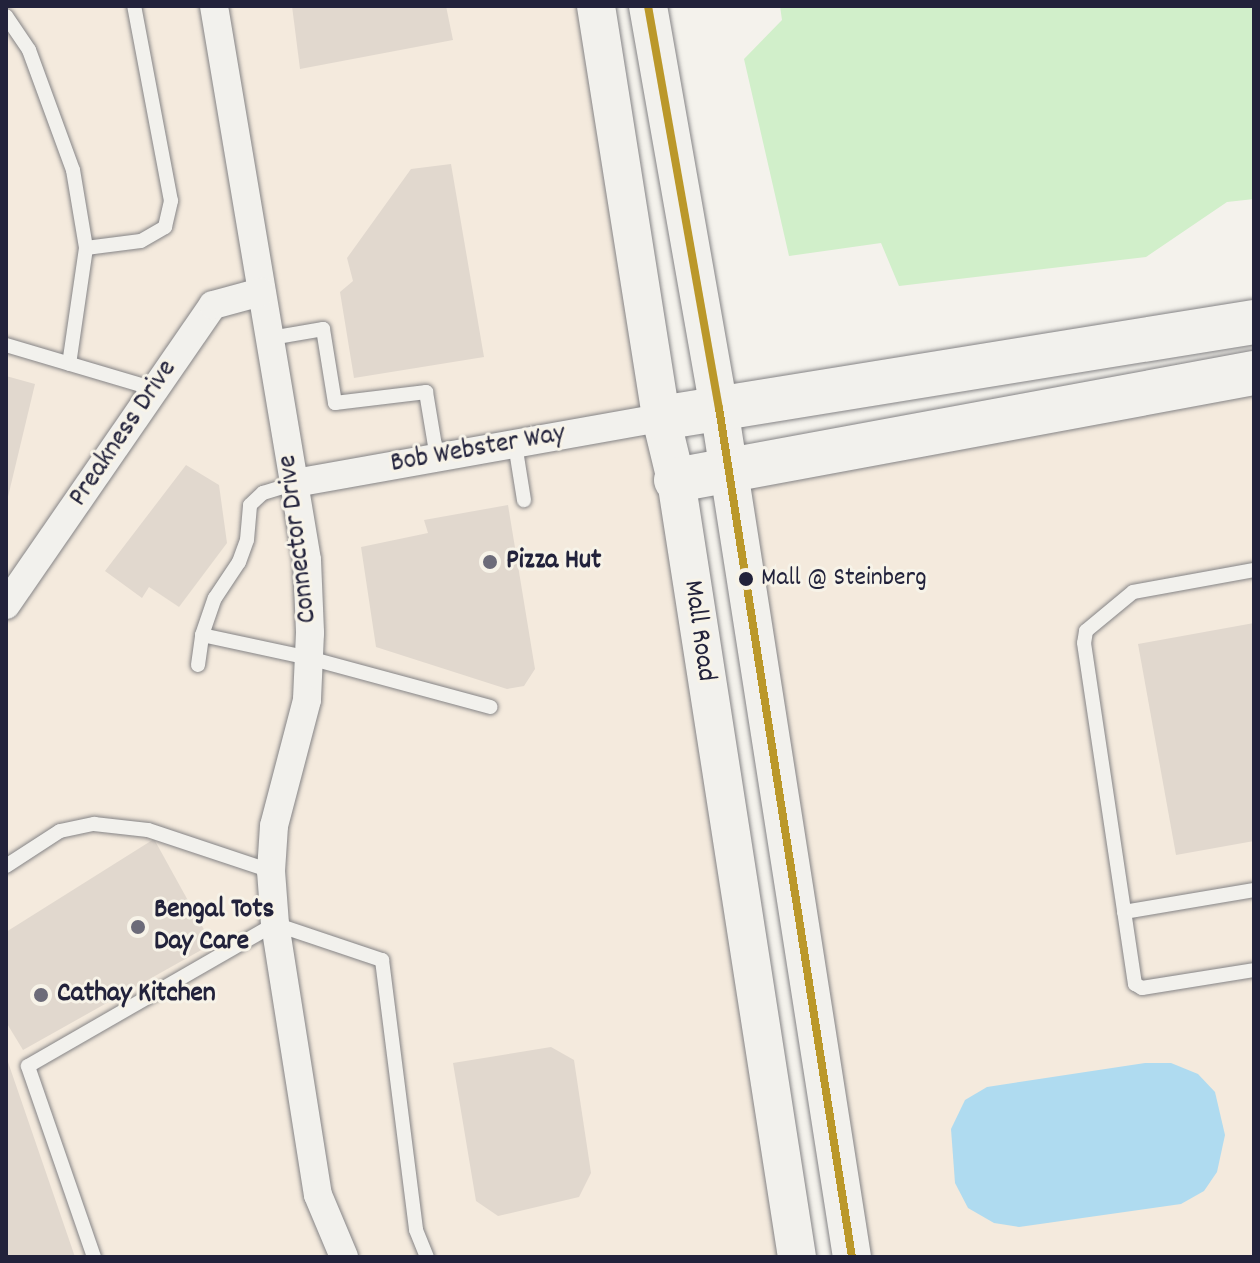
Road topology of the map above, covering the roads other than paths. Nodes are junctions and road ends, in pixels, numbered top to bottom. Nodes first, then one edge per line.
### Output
1 (134, 6) edge
2 (214, 6) edge
3 (596, 6) edge
4 (648, 6) edge
5 (6, 16) edge
6 (86, 248) junction
7 (261, 292) junction
8 (1254, 322) edge
9 (271, 338) junction
10 (6, 345) edge
11 (69, 364) junction
12 (1254, 373) edge
13 (155, 389) junction
14 (719, 408) junction
15 (661, 418) junction
16 (515, 444) junction
17 (437, 458) junction
18 (729, 471) junction
19 (676, 480) junction
20 (295, 483) junction
21 (524, 500) dead end
22 (1254, 570) edge
23 (9, 595) edge
24 (202, 635) junction
25 (309, 658) junction
26 (198, 665) dead end
27 (490, 707) dead end
28 (6, 866) edge
29 (271, 871) junction
30 (1254, 890) edge
31 (1124, 912) junction
32 (275, 924) junction
33 (1254, 970) edge
34 (94, 1257) edge
35 (344, 1257) edge
36 (427, 1257) edge
37 (797, 1257) edge
38 (852, 1257) edge

1 - 6 lane
2 - 7 street, Connector Drive
3 - 15 main road, Mall Road
4 - 14 main road, Mall Road
5 - 6 lane
6 - 11 lane
7 - 9 street, Connector Drive
7 - 13 street, Preakness Drive
8 - 14 highway
9 - 17 lane
9 - 20 street, Connector Drive
10 - 11 lane
11 - 13 lane
12 - 18 highway
13 - 23 street, Preakness Drive
14 - 15 highway
14 - 18 main road, Mall Road
15 - 16 street, Bob Webster Way
15 - 19 main road, Mall Road
16 - 17 street, Bob Webster Way
16 - 21 lane
17 - 20 street, Bob Webster Way
18 - 19 highway
18 - 38 main road, Mall Road
19 - 37 main road, Mall Road
20 - 24 lane
20 - 25 street, Connector Drive
22 - 31 lane
24 - 25 lane
24 - 26 lane
25 - 27 lane
25 - 29 street, Connector Drive
28 - 29 lane
29 - 32 street, Connector Drive
30 - 31 lane
31 - 33 lane
32 - 34 lane
32 - 35 street, Connector Drive
32 - 36 lane

